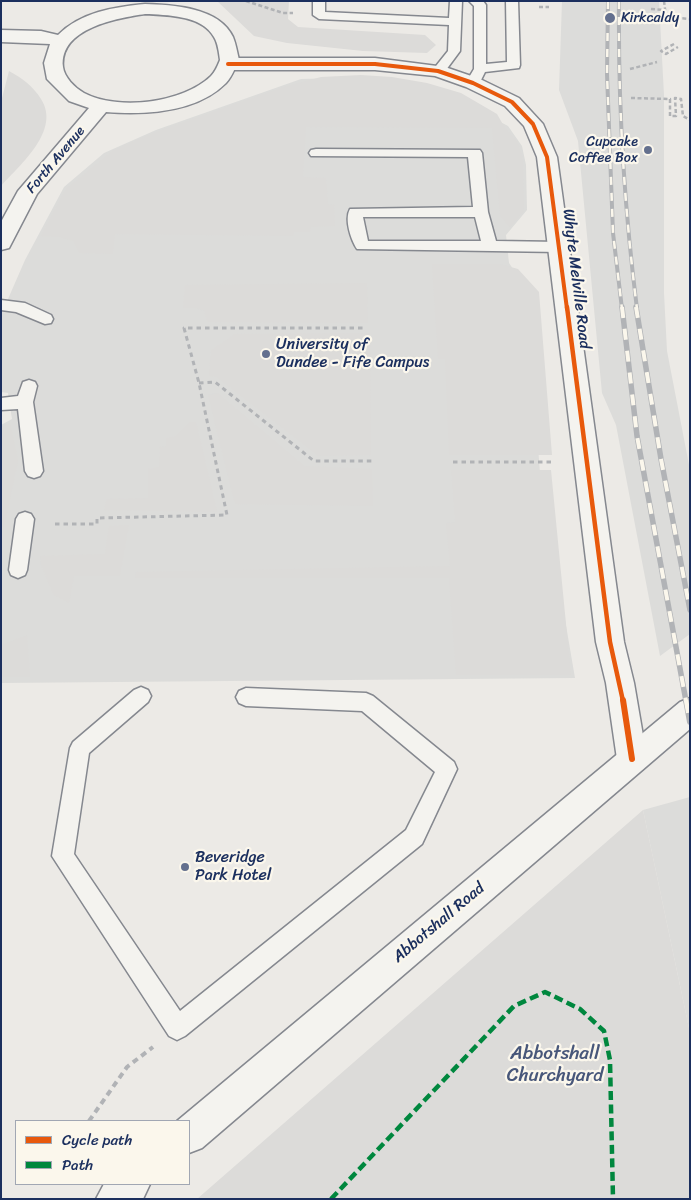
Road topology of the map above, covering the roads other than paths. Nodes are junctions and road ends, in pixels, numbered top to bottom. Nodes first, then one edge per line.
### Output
1 (319, 1) edge
2 (456, 1) edge
3 (475, 1) edge
4 (512, 1) edge
5 (167, 6) edge
6 (455, 22) junction
7 (1, 36) edge
8 (62, 41) junction
9 (228, 64) junction
10 (438, 71) junction
11 (477, 76) junction
12 (101, 106) junction
13 (316, 153) dead end
14 (481, 212) junction
15 (7, 219) edge
16 (1, 243) edge
17 (490, 246) junction
18 (560, 247) junction
19 (1, 305) edge
20 (45, 319) dead end
21 (1, 404) edge
22 (34, 471) dead end
23 (25, 521) road end
24 (18, 570) dead end
25 (141, 696) dead end
26 (246, 697) dead end
27 (690, 710) edge
28 (632, 759) junction
29 (190, 1134) edge
30 (131, 1185) edge
31 (114, 1199) edge

1 - 6 lane
2 - 6 lane
3 - 11 lane
4 - 11 lane
5 - 8 main road
5 - 9 main road
6 - 10 lane
7 - 8 main road
8 - 12 main road
9 - 10 main road, Whyte Melville Road
9 - 12 main road
10 - 11 main road, Whyte Melville Road
11 - 18 main road, Whyte Melville Road
12 - 15 main road, Forth Avenue
13 - 14 lane
14 - 17 lane
14 - 17 lane
15 - 16 main road, Forth Avenue
17 - 18 lane
18 - 28 main road, Whyte Melville Road
19 - 20 lane
21 - 22 lane
23 - 24 lane
25 - 26 lane
27 - 28 main road, Abbotshall Road
28 - 29 main road, Abbotshall Road
30 - 31 main road

